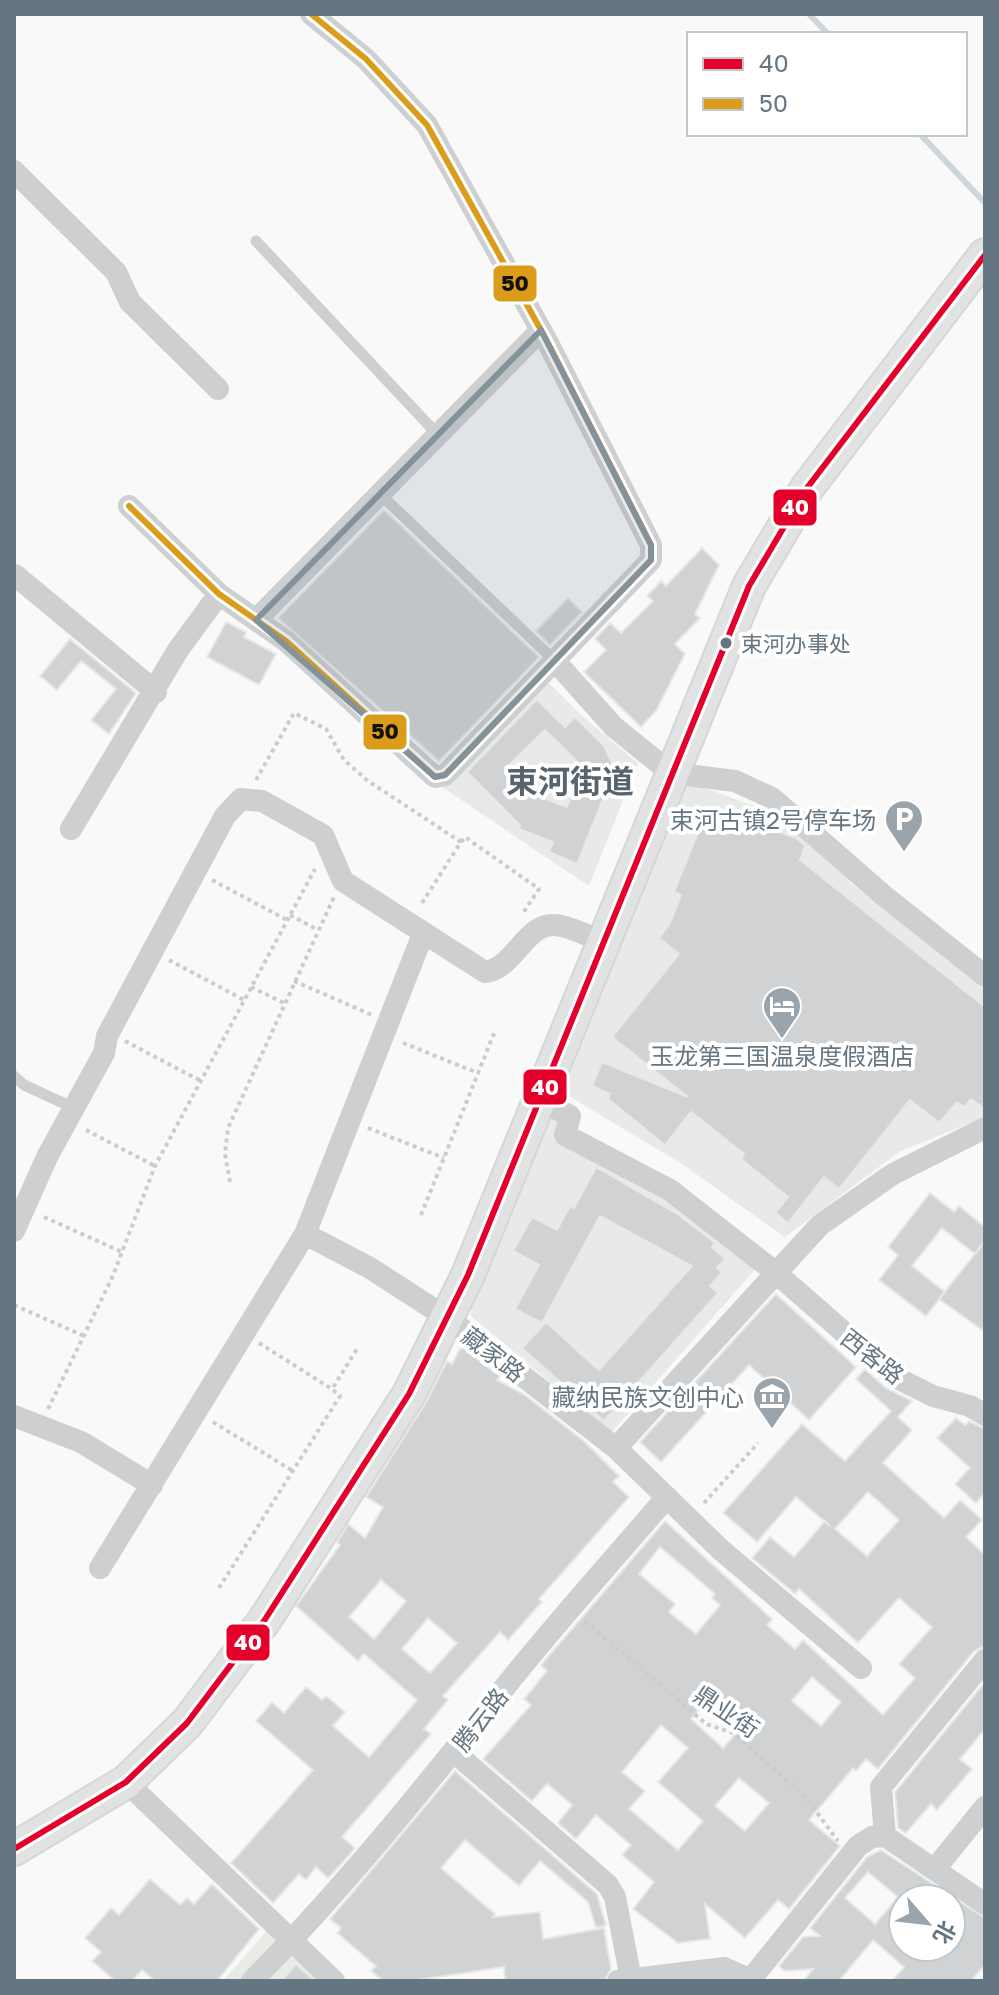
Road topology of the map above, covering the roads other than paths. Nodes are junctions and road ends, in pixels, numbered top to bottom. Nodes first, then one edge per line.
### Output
1 (311, 14) edge
2 (14, 171) edge
3 (256, 241) dead end
4 (985, 255) edge
5 (541, 330) junction
6 (218, 389) dead end
7 (438, 435) junction
8 (380, 494) junction
9 (129, 506) dead end
10 (15, 575) edge
11 (219, 594) junction
12 (256, 620) junction
13 (555, 661) junction
14 (156, 692) junction
15 (671, 773) junction
16 (71, 829) dead end
17 (416, 929) junction
18 (602, 941) junction
19 (985, 976) edge
20 (14, 1076) edge
21 (538, 1099) junction
22 (71, 1114) junction
23 (985, 1128) edge
24 (19, 1205) edge
25 (14, 1231) edge
26 (305, 1234) junction
27 (775, 1272) junction
28 (449, 1319) junction
29 (985, 1415) edge
30 (14, 1416) edge
31 (616, 1448) junction
32 (152, 1485) junction
33 (667, 1497) junction
34 (100, 1568) dead end
35 (985, 1660) edge
36 (861, 1668) dead end
37 (454, 1752) junction
38 (126, 1782) junction
39 (985, 1807) edge
40 (885, 1836) junction
41 (14, 1849) edge
42 (935, 1869) junction
43 (985, 1904) edge
44 (292, 1941) junction
45 (624, 1980) edge
46 (752, 1980) edge
47 (252, 1981) edge
48 (334, 1981) edge

1 - 5 street
2 - 6 street
3 - 7 lane
4 - 15 street
5 - 7 street
5 - 13 street
7 - 8 street
8 - 12 street
8 - 13 lane
9 - 11 street
10 - 14 street
11 - 12 street
11 - 14 street
12 - 13 street
13 - 15 street
14 - 16 street
15 - 18 street
15 - 19 street
17 - 18 street
17 - 22 street
17 - 26 street
18 - 21 street
20 - 22 lane
21 - 27 street, 西客路
21 - 28 street
22 - 24 street
23 - 27 street
24 - 25 street
26 - 28 street, 藏家路
26 - 32 street
27 - 29 street, 西客路
27 - 31 street
28 - 31 street, 藏家路
28 - 38 street
30 - 32 street
31 - 33 street, 藏家路
32 - 34 street
33 - 36 street, 藏家路
33 - 37 street, 腾云路
35 - 40 street
37 - 44 street, 腾云路
37 - 45 street
38 - 41 street
38 - 44 street
39 - 42 street
40 - 42 street
40 - 46 street
42 - 43 street
44 - 47 street, 腾云路
44 - 48 street
45 - 46 street

